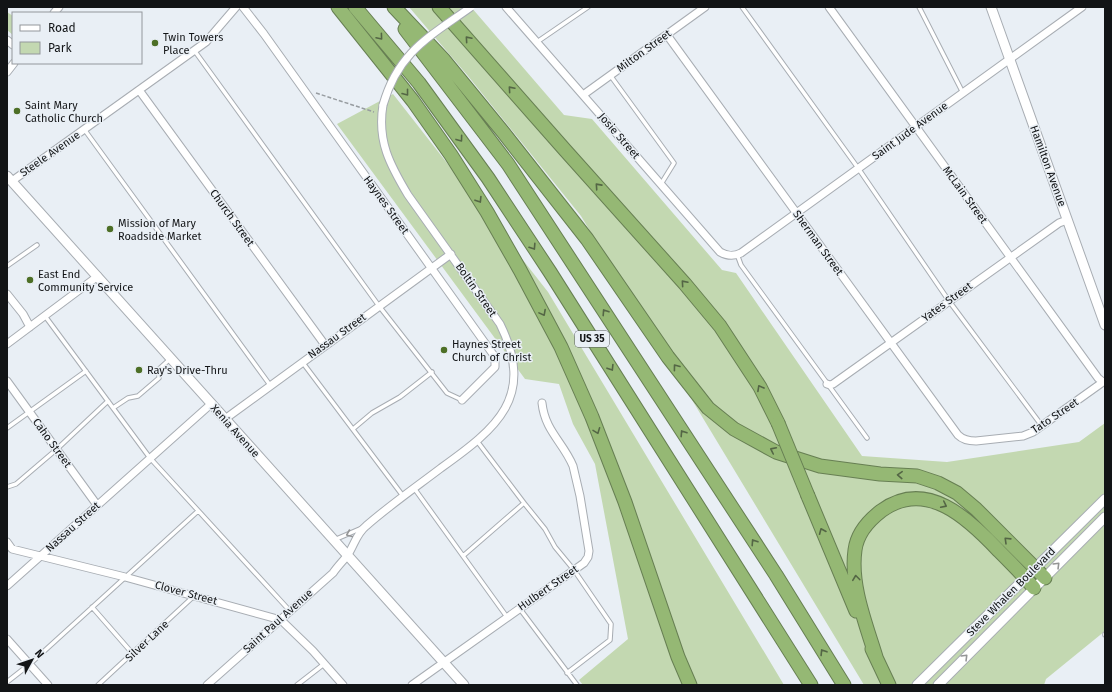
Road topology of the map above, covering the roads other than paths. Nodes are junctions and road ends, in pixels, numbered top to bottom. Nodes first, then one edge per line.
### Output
1 (236, 7) edge
2 (243, 7) edge
3 (338, 7) edge
4 (355, 7) edge
5 (388, 7) edge
6 (394, 7) edge
7 (439, 7) edge
8 (471, 7) edge
9 (506, 7) edge
10 (588, 7) edge
11 (705, 7) edge
12 (742, 7) edge
13 (829, 7) edge
14 (919, 7) edge
15 (991, 7) edge
16 (1082, 7) edge
17 (667, 34) junction
18 (537, 42) junction
19 (194, 50) junction
20 (1009, 60) junction
21 (13, 64) edge
22 (7, 72) edge
23 (610, 75) junction
24 (139, 90) junction
25 (963, 93) junction
26 (583, 95) junction
27 (916, 126) junction
28 (84, 129) junction
29 (858, 168) junction
30 (9, 178) edge
31 (661, 184) junction
32 (796, 213) junction
33 (1067, 220) junction
34 (37, 244) dead end
35 (451, 254) junction
36 (737, 254) junction
37 (1010, 257) junction
38 (7, 266) edge
39 (432, 268) junction
40 (98, 276) junction
41 (7, 294) edge
42 (949, 301) junction
43 (379, 306) junction
44 (45, 316) junction
45 (1105, 325) edge
46 (30, 327) junction
47 (890, 343) junction
48 (7, 344) edge
49 (325, 345) junction
50 (171, 358) junction
51 (302, 362) junction
52 (86, 371) junction
53 (432, 372) junction
54 (7, 381) edge
55 (1104, 382) edge
56 (827, 384) junction
57 (270, 385) junction
58 (462, 400) joint
59 (108, 401) junction
60 (542, 403) dead end
61 (211, 404) junction
62 (113, 408) junction
63 (30, 412) junction
64 (224, 419) junction
65 (1042, 426) junction
66 (7, 428) edge
67 (353, 429) junction
68 (867, 438) dead end
69 (477, 441) junction
70 (976, 441) joint
71 (57, 449) junction
72 (150, 458) junction
73 (7, 487) edge
74 (414, 488) junction
75 (403, 496) junction
76 (1105, 499) edge
77 (524, 503) junction
78 (98, 505) junction
79 (198, 511) junction
80 (1105, 517) edge
81 (364, 527) junction
82 (334, 540) junction
83 (7, 542) edge
84 (10, 549) edge
85 (347, 555) junction
86 (40, 556) junction
87 (463, 556) junction
88 (1035, 567) junction
89 (574, 570) junction
90 (125, 577) junction
91 (1025, 578) junction
92 (1045, 578) junction
93 (7, 586) edge
94 (1034, 588) junction
95 (195, 595) junction
96 (92, 606) junction
97 (519, 608) junction
98 (290, 611) junction
99 (506, 617) junction
100 (281, 620) junction
101 (7, 639) edge
102 (133, 654) junction
103 (876, 657) junction
104 (443, 662) junction
105 (30, 664) junction
106 (324, 664) junction
107 (567, 673) junction
108 (7, 682) edge
109 (48, 685) edge
110 (98, 685) edge
111 (206, 685) edge
112 (297, 685) edge
113 (343, 685) edge
114 (412, 685) edge
115 (464, 685) edge
116 (577, 685) edge
117 (690, 685) edge
118 (811, 685) edge
119 (844, 685) edge
120 (889, 685) edge
121 (917, 685) edge
122 (938, 685) edge

1 - 19 street, Steele Avenue
2 - 39 street, Haynes Street
3 -> 117 highway
4 -> 118 highway, US 35
119 -> 5 highway, US 35
88 -> 6 highway
103 -> 7 highway, bridge
8 - 35 street, Boltin Street, bridge
9 - 18 street, Josie Street
10 - 18 lane
11 - 17 street, Milton Street
12 - 29 lane
13 - 27 street, McLain Street
14 - 25 lane
15 - 20 street, Hamilton Avenue
16 - 20 street, Saint Jude Avenue
17 - 23 street, Milton Street
17 - 32 street, Sherman Street
18 - 26 street, Josie Street
19 - 24 street, Steele Avenue
19 - 43 lane
20 - 25 street, Saint Jude Avenue
20 - 33 street, Hamilton Avenue
21 - 22 street
23 - 26 street, Milton Street
23 - 31 lane
24 - 28 street, Steele Avenue
24 - 49 street, Church Street
25 - 27 street, Saint Jude Avenue
26 - 31 street, Josie Street
27 - 29 street, Saint Jude Avenue
27 - 37 street, McLain Street
28 - 30 street, Steele Avenue
28 - 57 lane
29 - 32 street, Saint Jude Avenue
29 - 42 lane
30 - 40 street, Xenia Avenue
31 - 36 street, Josie Street
32 - 36 street, Saint Jude Avenue
32 - 47 street, Sherman Street
33 - 37 street, Yates Street
33 - 45 street, Hamilton Avenue
34 - 38 lane
35 - 39 street, Nassau Street
35 - 69 street, Boltin Street
36 - 56 lane
37 - 42 street, Yates Street
37 - 55 street, McLain Street
39 - 43 street, Nassau Street
39 - 58 street, Haynes Street
40 - 44 street
40 - 50 street, Xenia Avenue
41 - 46 street
42 - 47 street, Yates Street
42 - 65 lane
43 - 49 street, Nassau Street
43 - 53 lane
44 - 46 street
44 - 52 lane
46 - 48 street
47 - 56 street, Yates Street
47 - 70 street, Sherman Street
49 - 51 street, Nassau Street
50 - 61 street, Xenia Avenue
50 - 62 lane
51 - 57 street, Nassau Street
51 - 67 lane
52 - 59 lane
52 - 63 lane
53 - 58 lane
53 - 67 lane
54 - 63 street, Caho Street
55 - 65 street, Tato Street
56 - 68 lane
57 - 64 street, Nassau Street
59 - 62 lane
59 - 71 lane
60 - 89 street, Hulbert Street
61 - 64 street, Xenia Avenue
61 - 72 street, Nassau Street
62 - 72 lane
63 - 66 lane
63 - 71 street, Caho Street
64 - 82 street, Xenia Avenue
65 - 70 street, Tato Street
67 - 75 lane
69 - 74 street, Boltin Street
69 - 77 lane
71 - 73 lane
71 - 78 street, Caho Street
72 - 78 street, Nassau Street
72 - 79 lane
74 - 75 street, Boltin Street
74 - 87 lane
75 - 81 street, Boltin Street
76 - 88 street, Steve Whalen Boulevard
77 - 87 lane
77 - 89 lane
78 - 86 street, Nassau Street
79 - 90 lane
79 - 98 lane
92 -> 80 street, Steve Whalen Boulevard
81 -> 82 lane
81 - 85 street, Boltin Street
82 - 85 street, Xenia Avenue
83 - 84 street, Clover Street
84 - 86 street, Clover Street
85 - 98 street, Saint Paul Avenue
85 - 104 street, Xenia Avenue
86 - 90 street, Clover Street
86 - 93 street, Nassau Street
87 - 99 lane
88 - 91 street, Steve Whalen Boulevard
88 - 92 highway
89 - 97 street, Hulbert Street
89 - 107 lane
90 - 95 street, Clover Street
90 - 96 lane
91 - 94 highway
103 -> 91 highway
91 - 121 street, Steve Whalen Boulevard
92 - 94 street, Steve Whalen Boulevard
122 -> 94 street, Steve Whalen Boulevard
95 - 100 street, Clover Street
95 - 102 lane, Silver Lane
96 - 102 lane
96 - 105 lane
97 - 99 street, Hulbert Street
97 - 107 lane
98 - 100 street, Saint Paul Avenue
99 - 104 street, Hulbert Street
100 - 106 street, Clover Street
100 - 111 street, Saint Paul Avenue
101 - 105 street
102 - 110 lane, Silver Lane
103 - 120 highway
104 - 114 street, Hulbert Street
104 - 115 street, Xenia Avenue
105 - 108 lane
105 - 109 street
106 - 112 lane
106 - 113 street, Clover Street
107 - 116 lane

